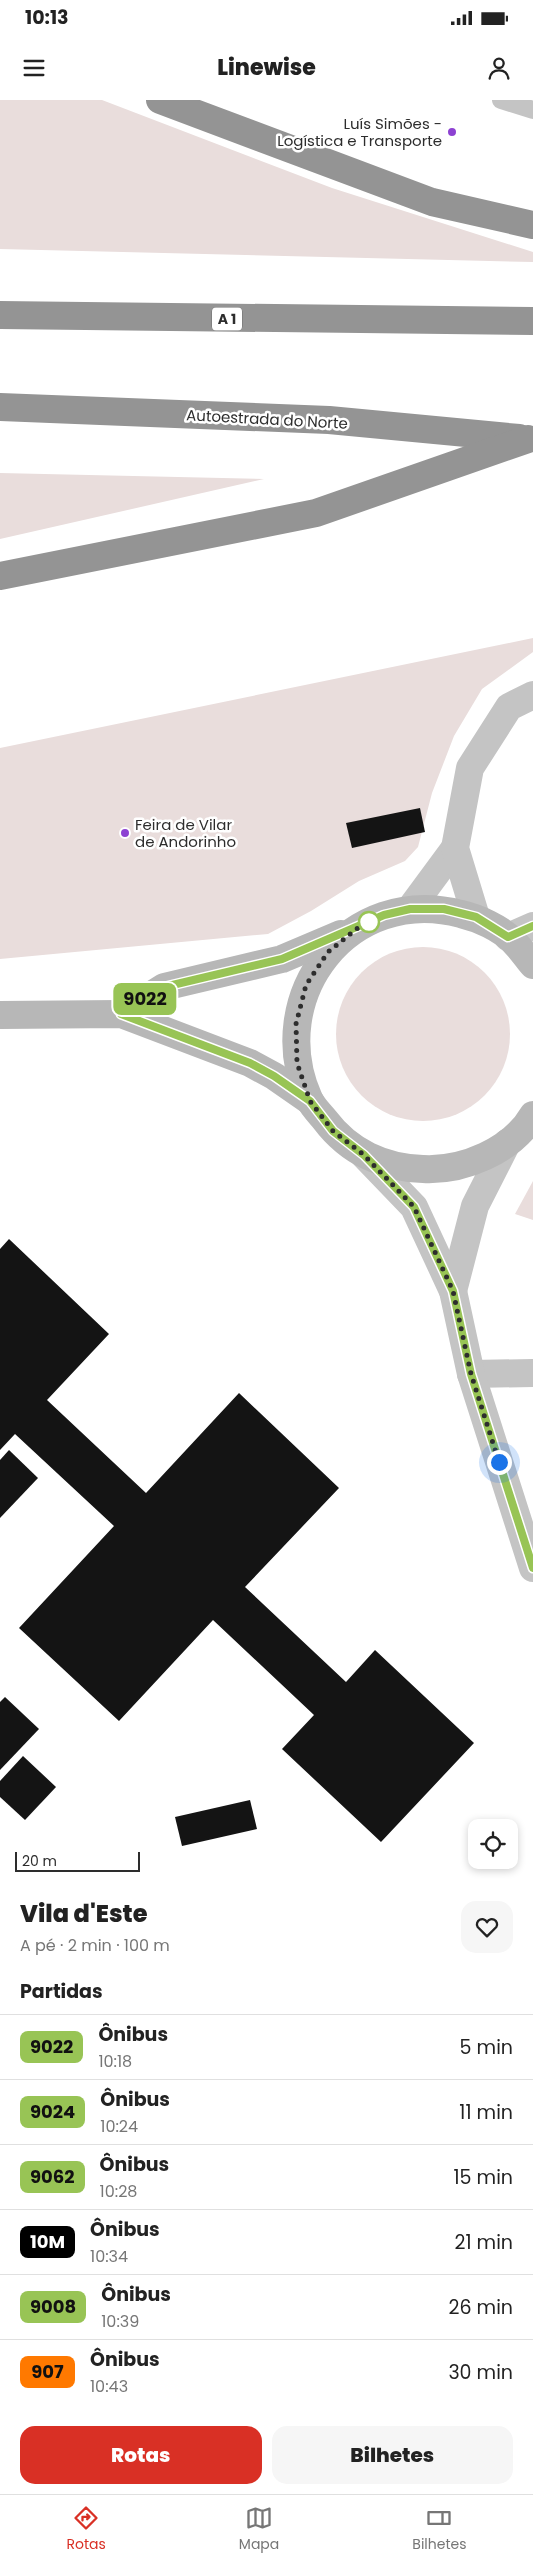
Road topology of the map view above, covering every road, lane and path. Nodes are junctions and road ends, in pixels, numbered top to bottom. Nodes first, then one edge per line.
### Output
1 (160, 100) edge
2 (501, 100) edge
3 (533, 110) edge
4 (533, 225) edge
5 (0, 315) edge
6 (533, 321) edge
7 (0, 406) edge
8 (530, 438) edge
9 (0, 576) edge
10 (533, 695) edge
11 (456, 848) junction
12 (410, 909) junction
13 (476, 917) junction
14 (533, 926) edge
15 (359, 927) junction
16 (508, 937) junction
17 (533, 965) edge
18 (0, 1014) edge
19 (121, 1014) junction
20 (310, 1101) junction
21 (533, 1115) edge
22 (508, 1142) junction
23 (364, 1155) junction
24 (453, 1291) junction
25 (533, 1373) edge
26 (471, 1374) junction
27 (533, 1568) edge

1 - 4 highway
2 - 3 lane
5 - 6 highway, A 1
7 - 8 highway, Autoestrada do Norte
8 - 9 highway
10 - 11 street
11 - 12 street
11 - 13 street
12 - 13 main road
12 - 15 main road
13 - 16 main road
14 - 16 street
15 - 19 main road
15 - 20 main road
16 - 17 main road
18 - 19 main road
19 - 20 main road
20 - 23 main road
21 - 22 main road
22 - 23 main road
22 - 24 street
23 - 24 street
24 - 26 street
25 - 26 street
26 - 27 street

